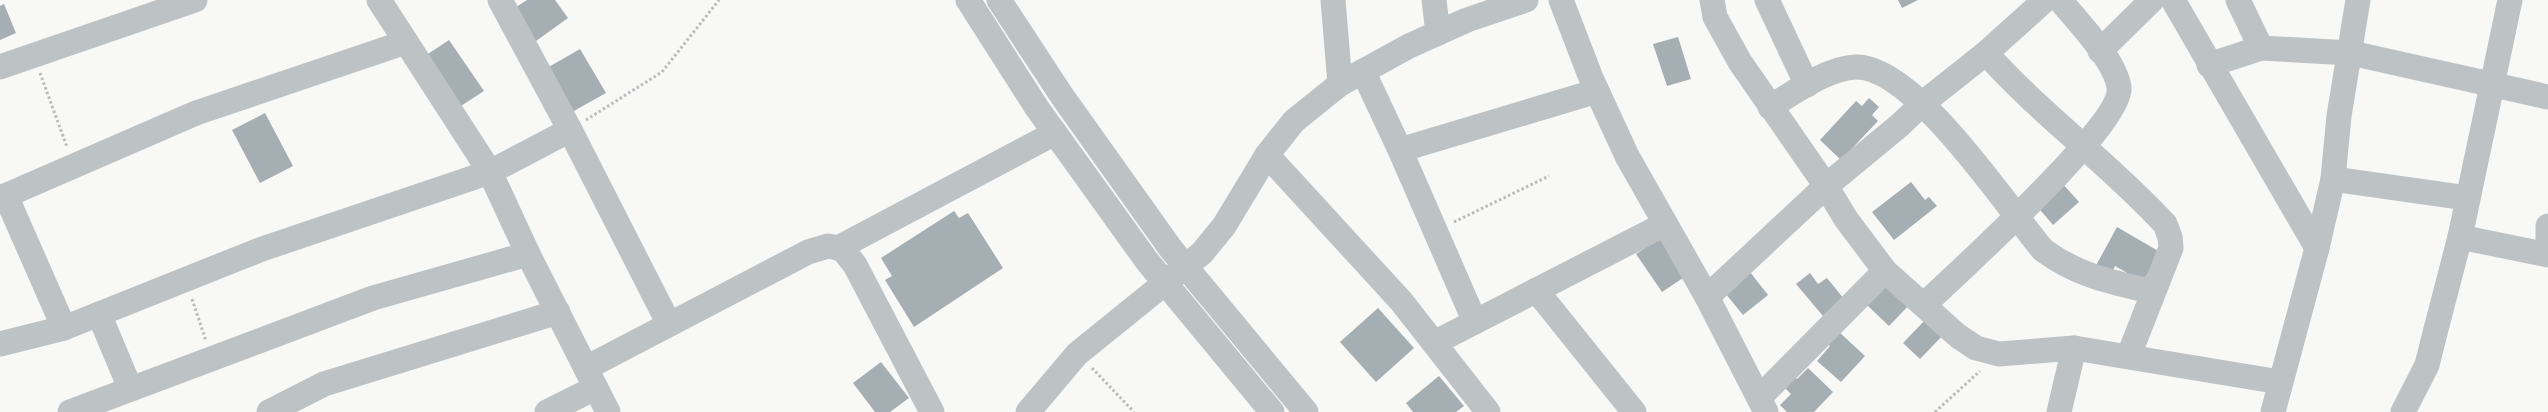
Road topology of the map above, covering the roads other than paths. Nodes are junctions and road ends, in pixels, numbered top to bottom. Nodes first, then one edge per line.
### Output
1 (196, 0) edge
2 (379, 0) edge
3 (500, 0) edge
4 (968, 0) edge
5 (999, 0) edge
6 (1332, 0) edge
7 (1434, 0) edge
8 (1526, 0) edge
9 (1561, 0) edge
10 (1712, 0) edge
11 (1768, 0) edge
12 (2045, 0) edge
13 (2060, 0) edge
14 (2152, 0) edge
15 (2173, 0) edge
16 (2238, 0) edge
17 (2358, 0) edge
18 (2510, 0) edge
19 (1438, 33) junction
20 (406, 42) junction
21 (2261, 48) junction
22 (2100, 51) junction
23 (1986, 53) junction
24 (2351, 53) junction
25 (2210, 65) junction
26 (0, 67) edge
27 (1363, 71) junction
28 (2494, 83) junction
29 (1340, 84) junction
30 (1807, 85) junction
31 (1597, 91) junction
32 (2548, 97) edge
33 (1923, 103) junction
34 (1770, 108) junction
35 (570, 130) junction
36 (1055, 133) junction
37 (2084, 147) junction
38 (1400, 150) junction
39 (1267, 155) junction
40 (490, 172) junction
41 (2333, 179) junction
42 (1826, 186) junction
43 (3, 197) edge
44 (2467, 198) junction
45 (2015, 217) junction
46 (1665, 224) junction
47 (2548, 226) edge
48 (2460, 237) junction
49 (838, 248) junction
50 (2317, 248) junction
51 (2548, 248) edge
52 (528, 254) junction
53 (2548, 256) edge
54 (1186, 266) junction
55 (1885, 271) junction
56 (1165, 283) junction
57 (1536, 290) junction
58 (2153, 292) junction
59 (1706, 298) junction
60 (1924, 305) junction
61 (558, 312) junction
62 (99, 314) junction
63 (1475, 322) junction
64 (669, 324) junction
65 (64, 328) junction
66 (1434, 343) junction
67 (0, 344) edge
68 (2074, 348) junction
69 (2129, 355) junction
70 (591, 378) junction
71 (2280, 382) junction
72 (130, 388) junction
73 (1762, 405) edge
74 (555, 411) edge
75 (70, 412) edge
76 (269, 412) edge
77 (608, 412) edge
78 (932, 412) edge
79 (1028, 412) edge
80 (1272, 412) edge
81 (1306, 412) edge
82 (1488, 412) edge
83 (1634, 412) edge
84 (2059, 412) edge
85 (2273, 412) edge
86 (2403, 412) edge

1 - 26 street
2 - 20 street
3 - 35 street
4 - 36 street
5 - 54 street
6 - 29 street
7 - 19 street
8 - 19 street
9 - 31 street
10 - 34 street
11 - 30 street
12 - 23 street
13 - 22 street
14 - 22 street
15 - 25 street
16 - 21 street
17 - 24 street
18 - 28 street
19 - 27 street
20 - 40 street
20 - 43 street
21 - 24 street
21 - 25 street
22 - 37 street
23 - 33 street
23 - 37 street
24 - 28 street
24 - 41 street
25 - 50 street
27 - 29 street
27 - 38 street
28 - 32 street
28 - 44 street
29 - 39 street
30 - 33 street
30 - 34 street
31 - 38 street
31 - 46 street
33 - 42 street
33 - 45 street
34 - 42 street
35 - 40 street
35 - 64 street
36 - 49 street
36 - 56 street
37 - 45 street
37 - 58 street
38 - 63 street
39 - 54 street
39 - 66 street
40 - 52 street
40 - 62 street
41 - 44 street
41 - 50 street
42 - 55 street
42 - 59 street
43 - 65 street
44 - 48 street
45 - 58 street
45 - 60 street
46 - 57 street
46 - 59 street
47 - 51 street
48 - 53 street
48 - 86 street
49 - 64 street
49 - 78 street
50 - 71 street
52 - 61 street
52 - 72 street
54 - 56 street
54 - 81 street
55 - 60 street
55 - 73 street
56 - 79 street
56 - 80 street
57 - 63 street
57 - 83 street
58 - 69 street
59 - 73 street
60 - 68 street
61 - 70 street
61 - 76 street
62 - 65 street
62 - 72 street
63 - 66 street
64 - 70 street
65 - 67 street
66 - 82 street
68 - 69 street
68 - 84 street
69 - 71 street
70 - 74 street
70 - 77 street
71 - 85 street
72 - 75 street

